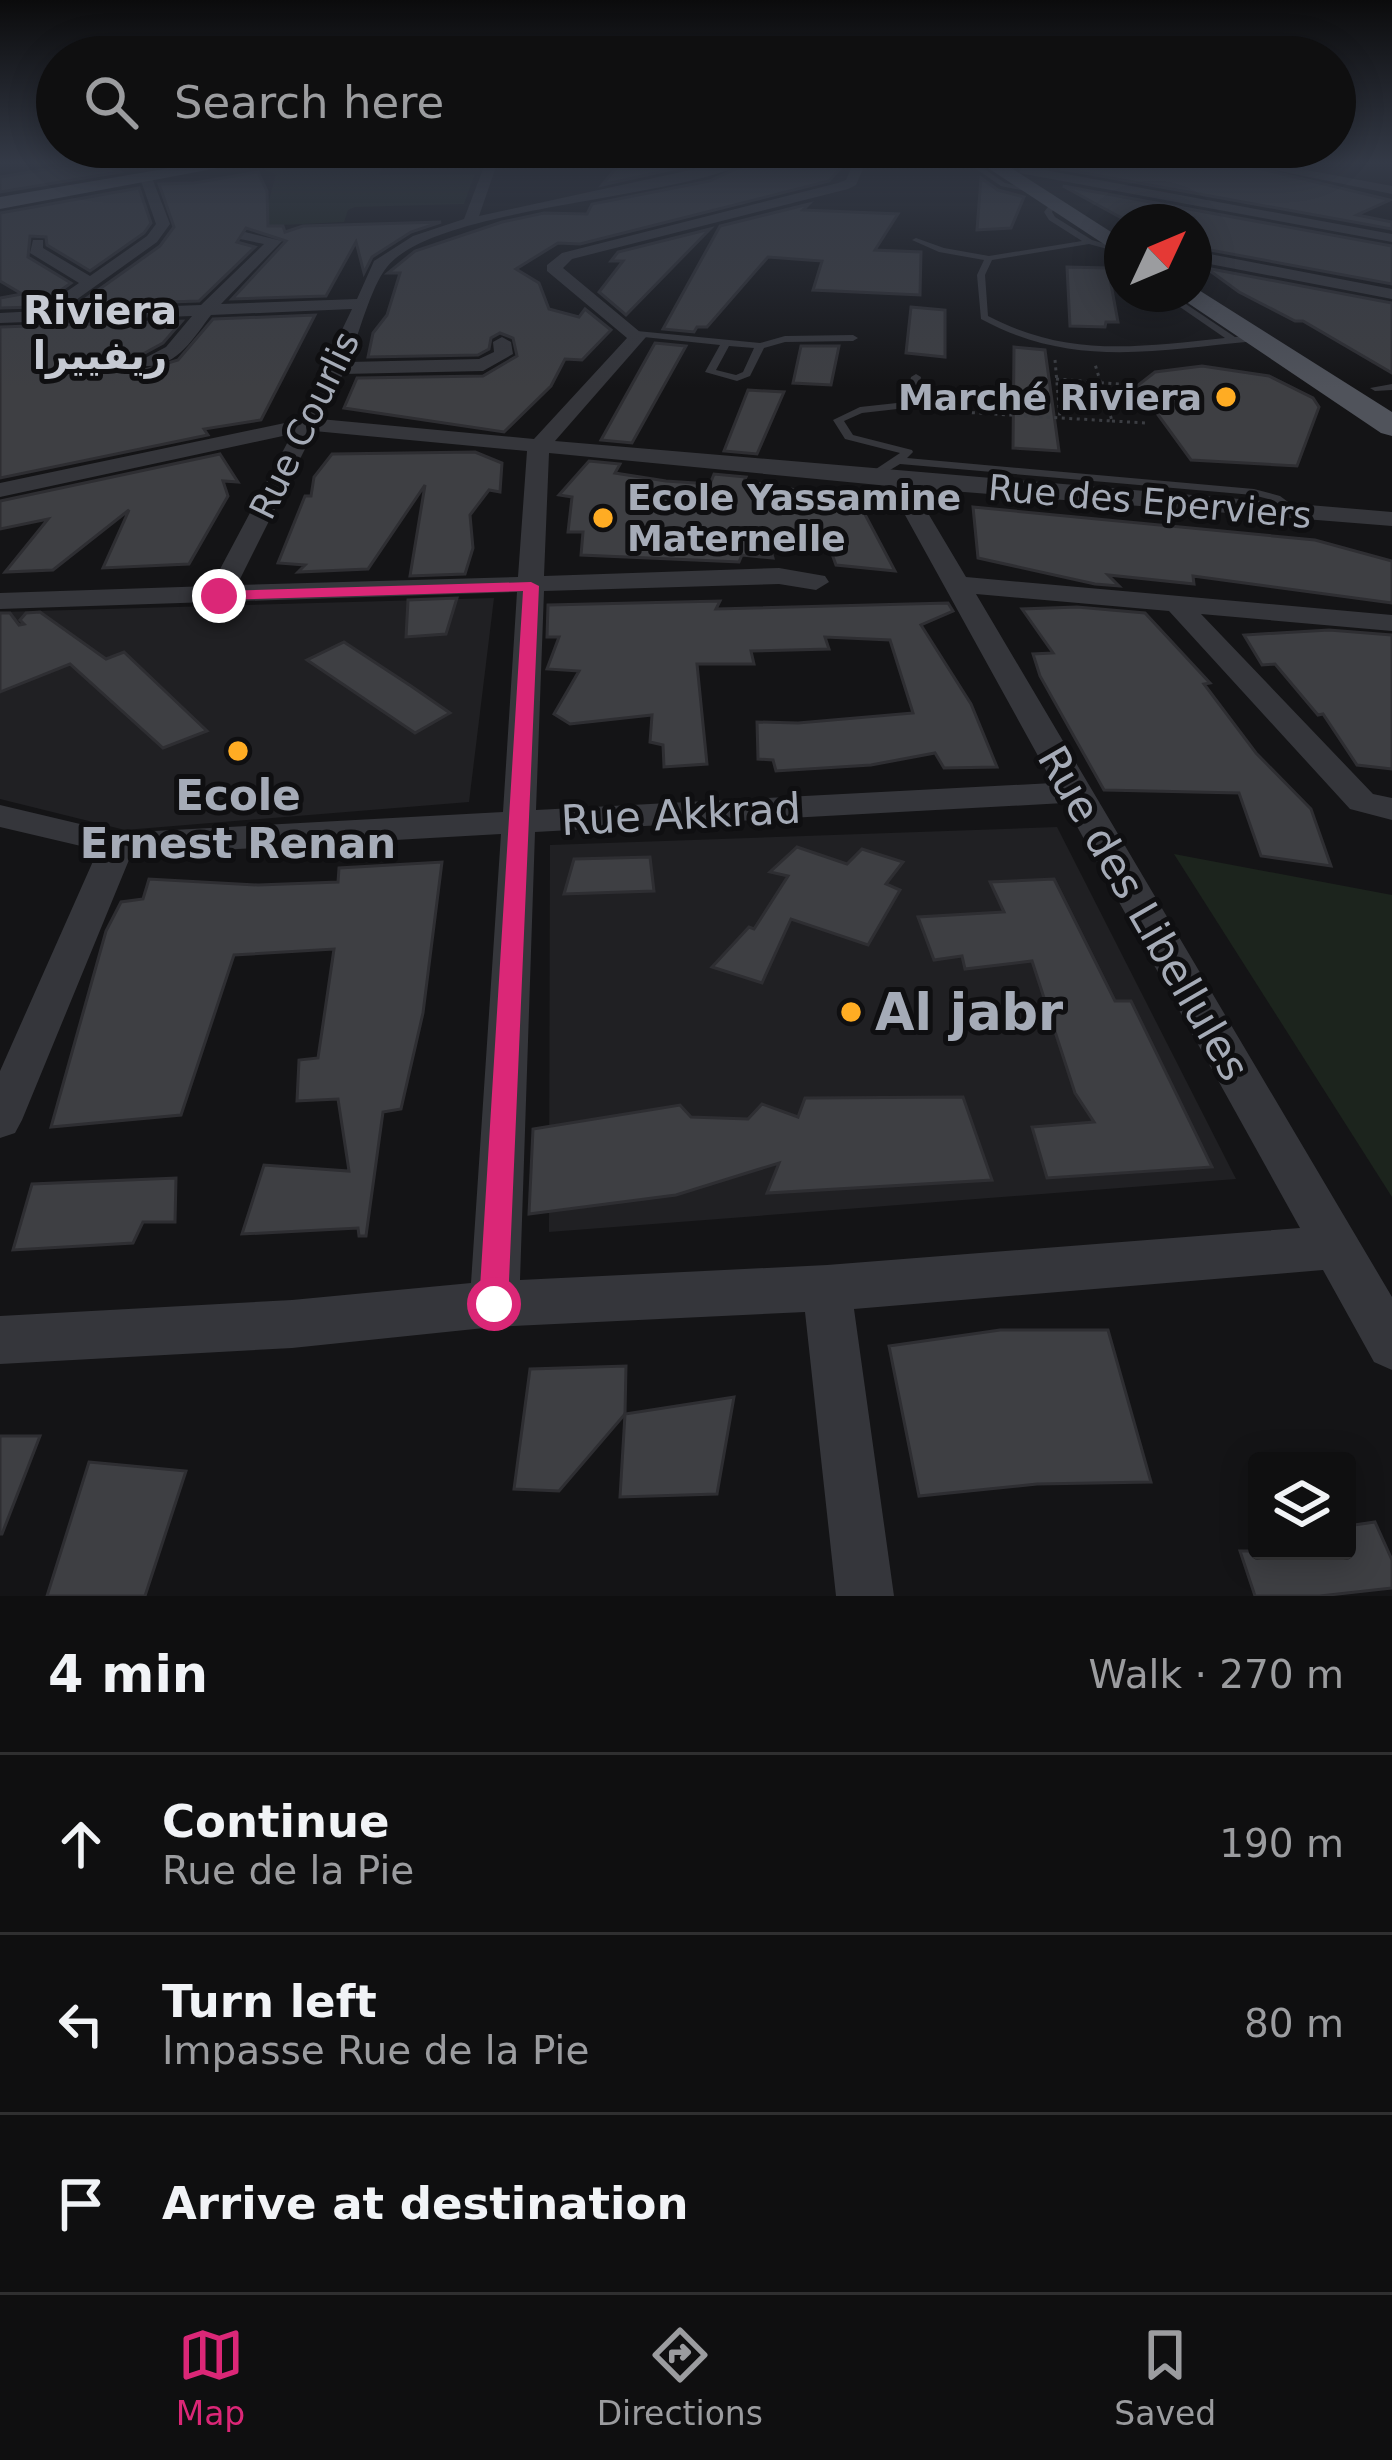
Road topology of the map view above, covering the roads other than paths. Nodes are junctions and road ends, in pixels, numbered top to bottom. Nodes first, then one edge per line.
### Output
1 (152, 238) edge
2 (260, 238) edge
3 (423, 238) edge
4 (609, 238) edge
5 (634, 238) edge
6 (1084, 238) edge
7 (916, 240) dead end
8 (1089, 242) junction
9 (38, 243) dead end
10 (616, 243) junction
11 (1104, 246) edge
12 (989, 257) junction
13 (1212, 259) edge
14 (89, 281) junction
15 (1212, 285) edge
16 (1392, 294) edge
17 (360, 304) junction
18 (206, 310) junction
19 (1197, 312) edge
20 (1212, 312) edge
21 (43, 316) junction
22 (0, 318) edge
23 (637, 334) junction
24 (853, 338) dead end
25 (1244, 339) junction
26 (502, 342) dead end
27 (725, 343) junction
28 (760, 346) junction
29 (152, 362) dead end
30 (336, 368) junction
31 (916, 377) dead end
32 (1386, 391) edge
33 (308, 424) junction
34 (1392, 426) edge
35 (538, 447) junction
36 (888, 473) junction
37 (0, 490) edge
38 (1392, 522) edge
39 (816, 582) dead end
40 (955, 584) junction
41 (531, 586) junction
42 (219, 596) junction
43 (0, 601) edge
44 (1176, 602) junction
45 (1392, 623) edge
46 (1077, 792) junction
47 (1392, 809) edge
48 (0, 817) edge
49 (519, 823) junction
50 (118, 844) junction
51 (0, 1120) edge
52 (1334, 1246) junction
53 (827, 1288) junction
54 (494, 1304) junction
55 (0, 1340) edge
56 (1392, 1345) edge
57 (865, 1596) edge

1 - 14 street
2 - 18 street
3 - 17 street, Rue Courlis
4 - 10 street
5 - 10 street
6 - 8 lane
7 - 12 lane
8 - 11 lane
8 - 12 lane
9 - 14 street
10 - 23 street
12 - 25 lane
13 - 16 street
14 - 21 street
15 - 32 main road
17 - 18 street
17 - 30 street, Rue Courlis
18 - 21 street
18 - 29 street
19 - 25 lane
20 - 25 main road
21 - 22 street
23 - 27 lane
23 - 35 street
24 - 28 lane
25 - 34 main road
26 - 30 street
27 - 28 lane
27 - 28 lane
30 - 33 street, Rue Courlis
31 - 36 lane
33 - 35 street, Rue des Eperviers
33 - 37 street, Rue des Eperviers
33 - 42 street, Rue Courlis
35 - 36 street, Rue des Eperviers
35 - 41 street
36 - 38 street, Rue des Eperviers
36 - 40 street, Rue des Libellules
39 - 41 street
40 - 44 street
40 - 46 street, Rue des Libellules
41 - 42 street
41 - 49 street
42 - 43 street
44 - 45 street
44 - 47 street
46 - 49 street, Rue Akkrad
46 - 52 street, Rue des Libellules
48 - 50 street, Rue Akkrad
49 - 50 street, Rue Akkrad
49 - 54 street
50 - 51 street
52 - 53 street
52 - 56 street, Rue des Libellules
53 - 54 street
53 - 57 street
54 - 55 street

